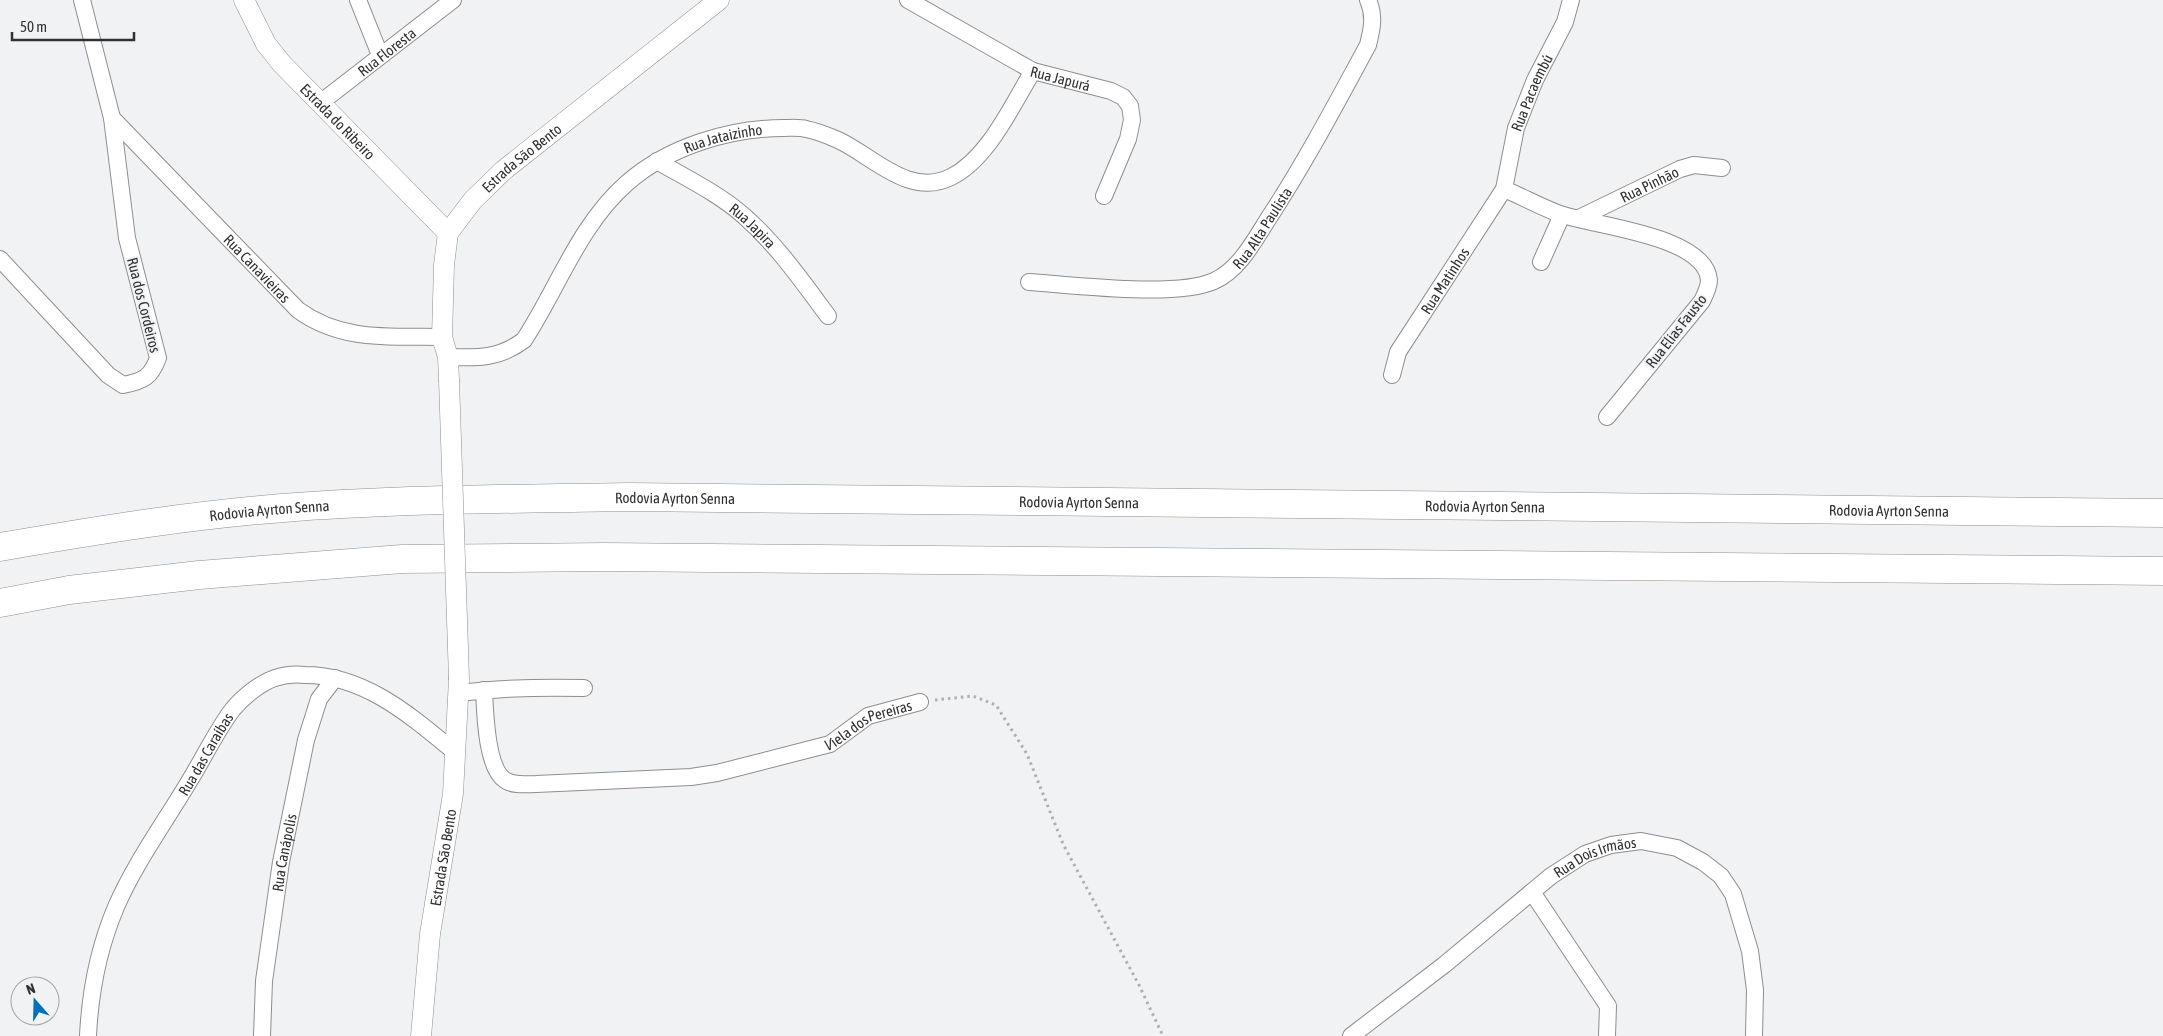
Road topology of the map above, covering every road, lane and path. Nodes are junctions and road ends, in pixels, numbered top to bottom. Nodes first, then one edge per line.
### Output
1 (82, 0) edge
2 (244, 0) edge
3 (358, 0) edge
4 (453, 0) edge
5 (719, 0) edge
6 (908, 0) edge
7 (1368, 0) edge
8 (1571, 0) edge
9 (380, 55) junction
10 (1033, 71) junction
11 (320, 103) junction
12 (112, 118) junction
13 (656, 161) junction
14 (1722, 168) dead end
15 (1504, 189) junction
16 (1104, 196) dead end
17 (1562, 215) junction
18 (1580, 218) junction
19 (448, 233) junction
20 (0, 259) edge
21 (1541, 262) dead end
22 (1029, 282) dead end
23 (828, 316) dead end
24 (442, 337) junction
25 (448, 357) junction
26 (1392, 375) dead end
27 (1607, 417) dead end
28 (2163, 513) edge
29 (0, 547) edge
30 (2163, 571) edge
31 (0, 603) edge
32 (335, 678) junction
33 (459, 686) junction
34 (584, 688) dead end
35 (484, 690) junction
36 (920, 702) joint
37 (456, 753) junction
38 (1532, 892) junction
39 (88, 1036) edge
40 (262, 1036) edge
41 (420, 1036) edge
42 (1163, 1036) edge
43 (1351, 1036) edge
44 (1607, 1036) edge
45 (1754, 1036) edge

1 - 12 street
2 - 11 street, Estrada do Ribeiro
3 - 9 street
4 - 9 street, Rua Floresta
5 - 19 street, Estrada São Bento
6 - 10 street, Rua Japurá
7 - 22 street, Rua Alta Paulista
8 - 15 street, Rua Pacaembú
9 - 11 street, Rua Floresta
10 - 13 street, Rua Jataizinho
10 - 16 street, Rua Japurá
11 - 19 street, Estrada do Ribeiro
12 - 20 street, Rua dos Cordeiros
12 - 24 street, Rua Canavieiras
13 - 23 street, Rua Japira
13 - 25 street, Rua Jataizinho
14 - 18 street, Rua Pinhão
15 - 17 street, Rua Elias Fausto
15 - 26 street, Rua Matinhos
17 - 18 street, Rua Elias Fausto
17 - 21 street
18 - 27 street, Rua Elias Fausto
19 - 24 street
24 - 25 street
25 - 33 street, Estrada São Bento, bridge
28 - 29 highway, Rodovia Ayrton Senna
30 - 31 highway
32 - 37 street, Rua das Caraíbas
32 - 39 street, Rua das Caraíbas
32 - 40 street, Rua Canápolis
33 - 35 street
33 - 37 street, Estrada São Bento
34 - 35 street
35 - 36 street, Viela dos Pereiras
36 - 42 path, Viela dos Pereiras
37 - 41 street, Estrada São Bento
38 - 43 street, Rua Dois Irmãos
38 - 44 street
38 - 45 street, Rua Dois Irmãos

